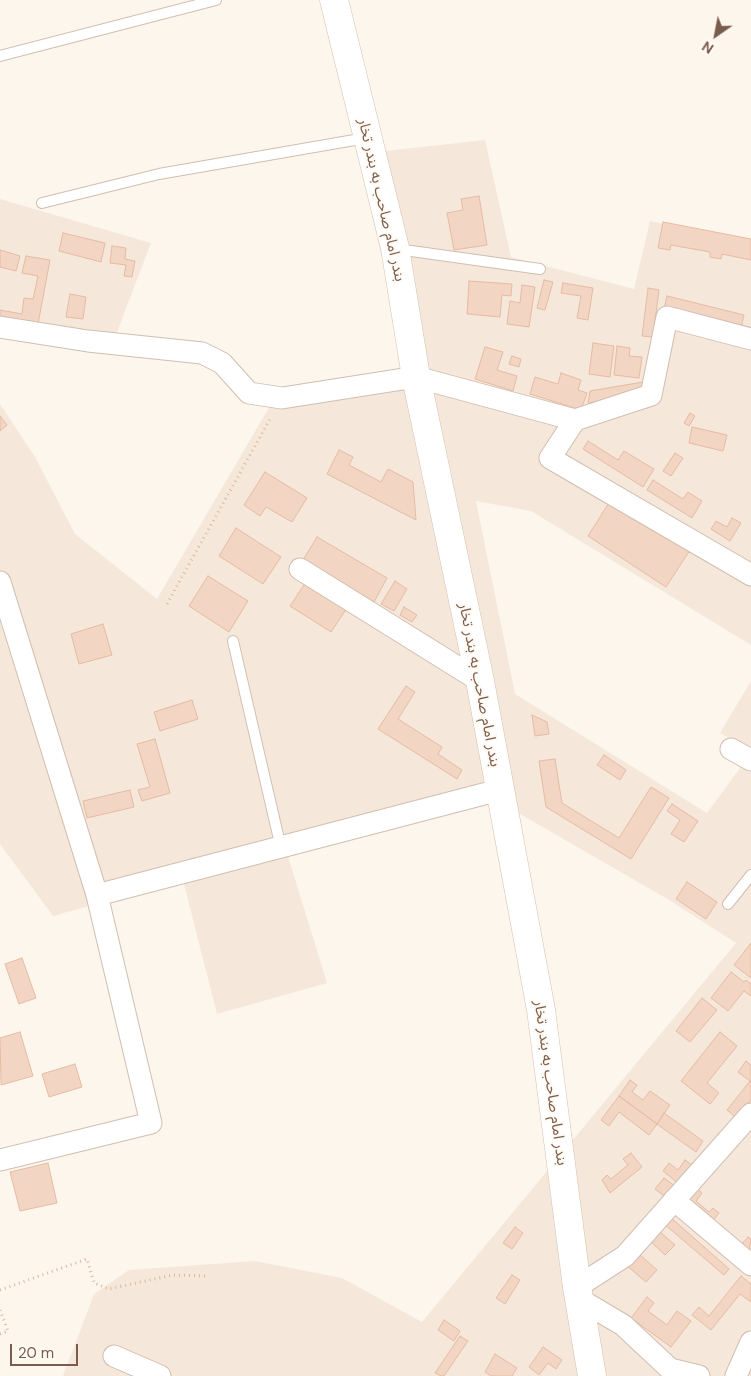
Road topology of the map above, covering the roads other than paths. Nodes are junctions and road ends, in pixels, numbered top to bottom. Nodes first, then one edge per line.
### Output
1 (216, 0) edge
2 (334, 0) edge
3 (0, 56) edge
4 (366, 138) junction
5 (42, 203) dead end
6 (395, 248) junction
7 (540, 269) dead end
8 (0, 327) edge
9 (751, 339) edge
10 (416, 377) junction
11 (575, 420) junction
12 (300, 569) dead end
13 (751, 576) edge
14 (0, 582) edge
15 (233, 641) dead end
16 (480, 681) junction
17 (731, 749) dead end
18 (751, 760) edge
19 (499, 790) junction
20 (281, 848) junction
21 (751, 875) edge
22 (97, 896) junction
23 (728, 904) dead end
24 (751, 1114) edge
25 (0, 1160) edge
26 (674, 1200) junction
27 (751, 1265) edge
28 (578, 1293) junction
29 (751, 1342) edge
30 (114, 1356) dead end
31 (160, 1376) edge
32 (592, 1376) edge
33 (699, 1376) edge
34 (736, 1376) edge

1 - 3 lane
2 - 4 main road, بندر امام صاحب به بندر تخار
4 - 5 lane
4 - 6 main road, بندر امام صاحب به بندر تخار
6 - 7 lane
6 - 10 main road, بندر امام صاحب به بندر تخار
8 - 10 street
9 - 11 street
10 - 11 street
10 - 16 main road, بندر امام صاحب به بندر تخار
11 - 13 street
12 - 16 street
14 - 22 street
15 - 20 lane
16 - 19 main road, بندر امام صاحب به بندر تخار
17 - 18 street
19 - 20 street
19 - 28 main road, بندر امام صاحب به بندر تخار
20 - 22 street
21 - 23 lane
22 - 25 street
24 - 26 street
26 - 27 street
26 - 28 street
28 - 32 main road, بندر امام صاحب به بندر تخار
28 - 33 street
29 - 34 street
30 - 31 street

